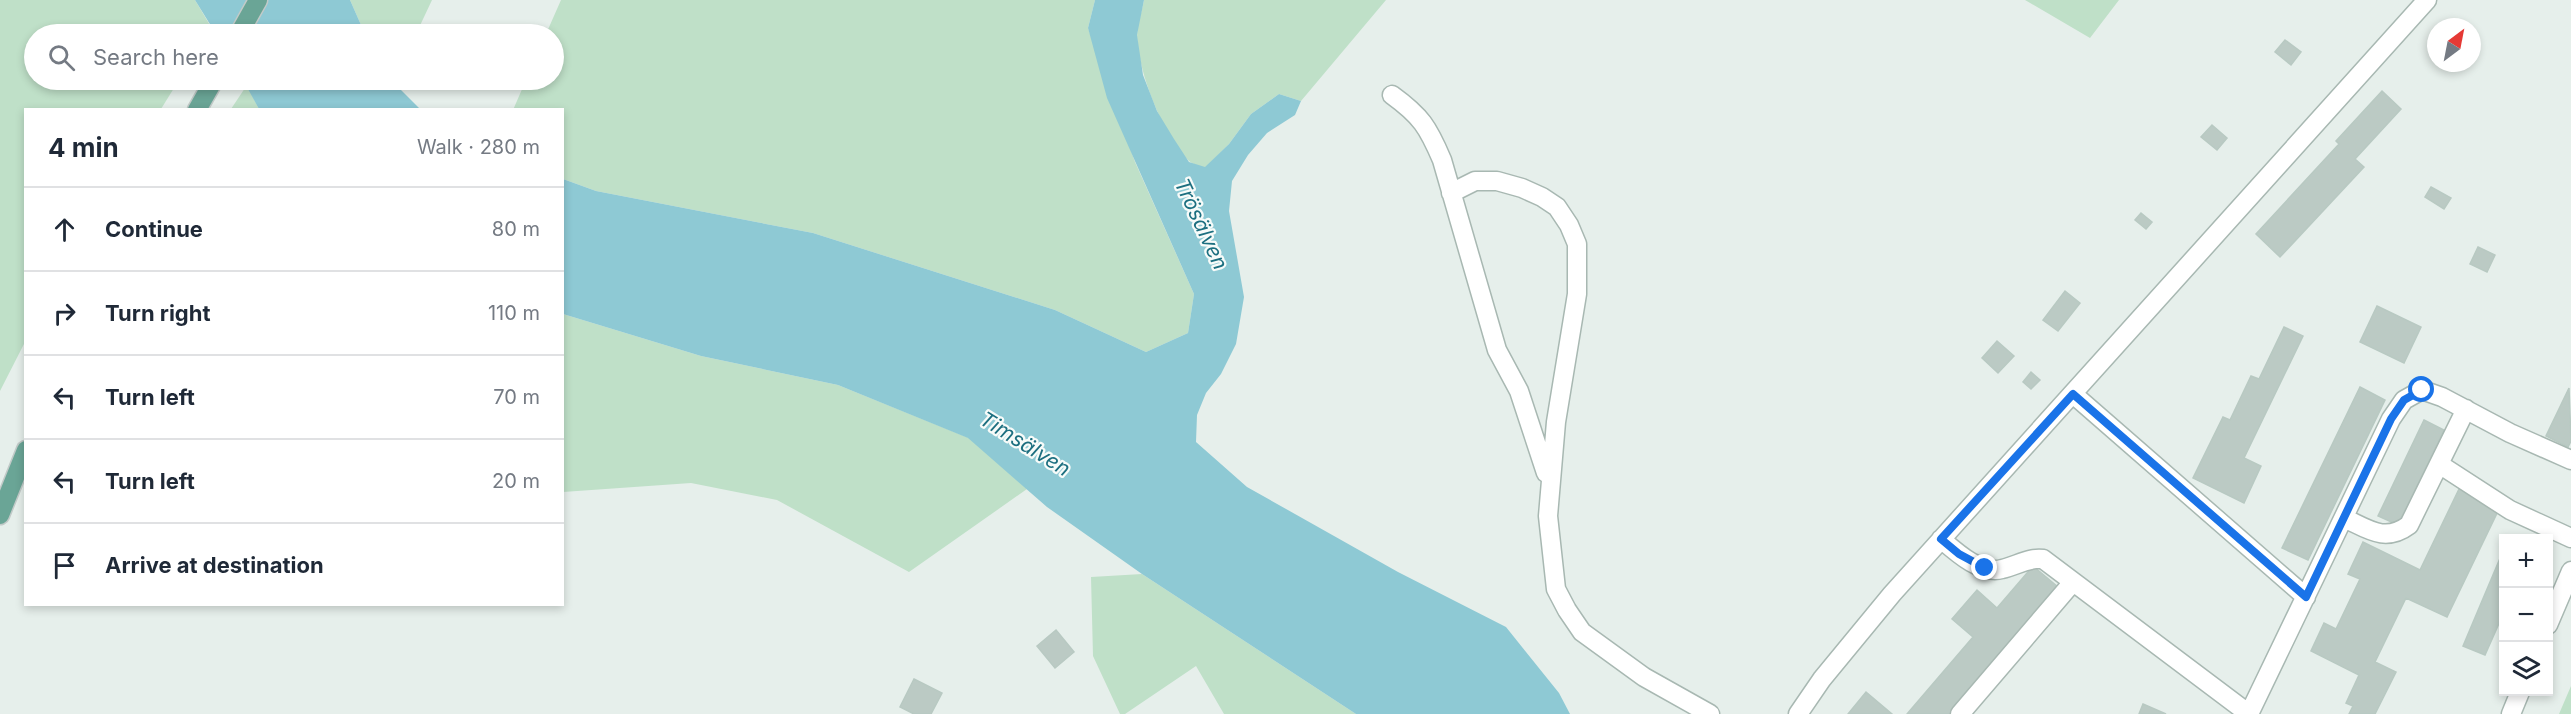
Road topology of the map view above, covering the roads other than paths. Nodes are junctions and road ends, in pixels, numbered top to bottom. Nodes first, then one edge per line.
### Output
1 (258, 0) edge
2 (2427, 0) edge
3 (245, 24) edge
4 (208, 90) edge
5 (1392, 95) dead end
6 (198, 108) edge
7 (1451, 193) junction
8 (2073, 394) junction
9 (2466, 409) junction
10 (24, 455) edge
11 (2571, 460) edge
12 (2439, 464) junction
13 (1551, 489) junction
14 (0, 515) edge
15 (2344, 518) junction
16 (2571, 538) edge
17 (1941, 539) junction
18 (2571, 571) edge
19 (2073, 582) junction
20 (2306, 597) junction
21 (2553, 613) edge
22 (2518, 696) edge
23 (1710, 714) edge
24 (1798, 714) edge
25 (1960, 714) edge
26 (2249, 714) edge
27 (2511, 714) edge

1 - 3 main road
2 - 8 street
4 - 6 main road
5 - 7 street
7 - 13 street
7 - 13 street
8 - 17 street
8 - 20 street
9 - 11 street
9 - 12 street
9 - 15 street
10 - 14 main road
12 - 15 street
12 - 16 street
13 - 23 street
15 - 20 street
17 - 19 street
17 - 24 street
18 - 21 street
19 - 25 street
19 - 26 street
20 - 26 street
22 - 27 street

